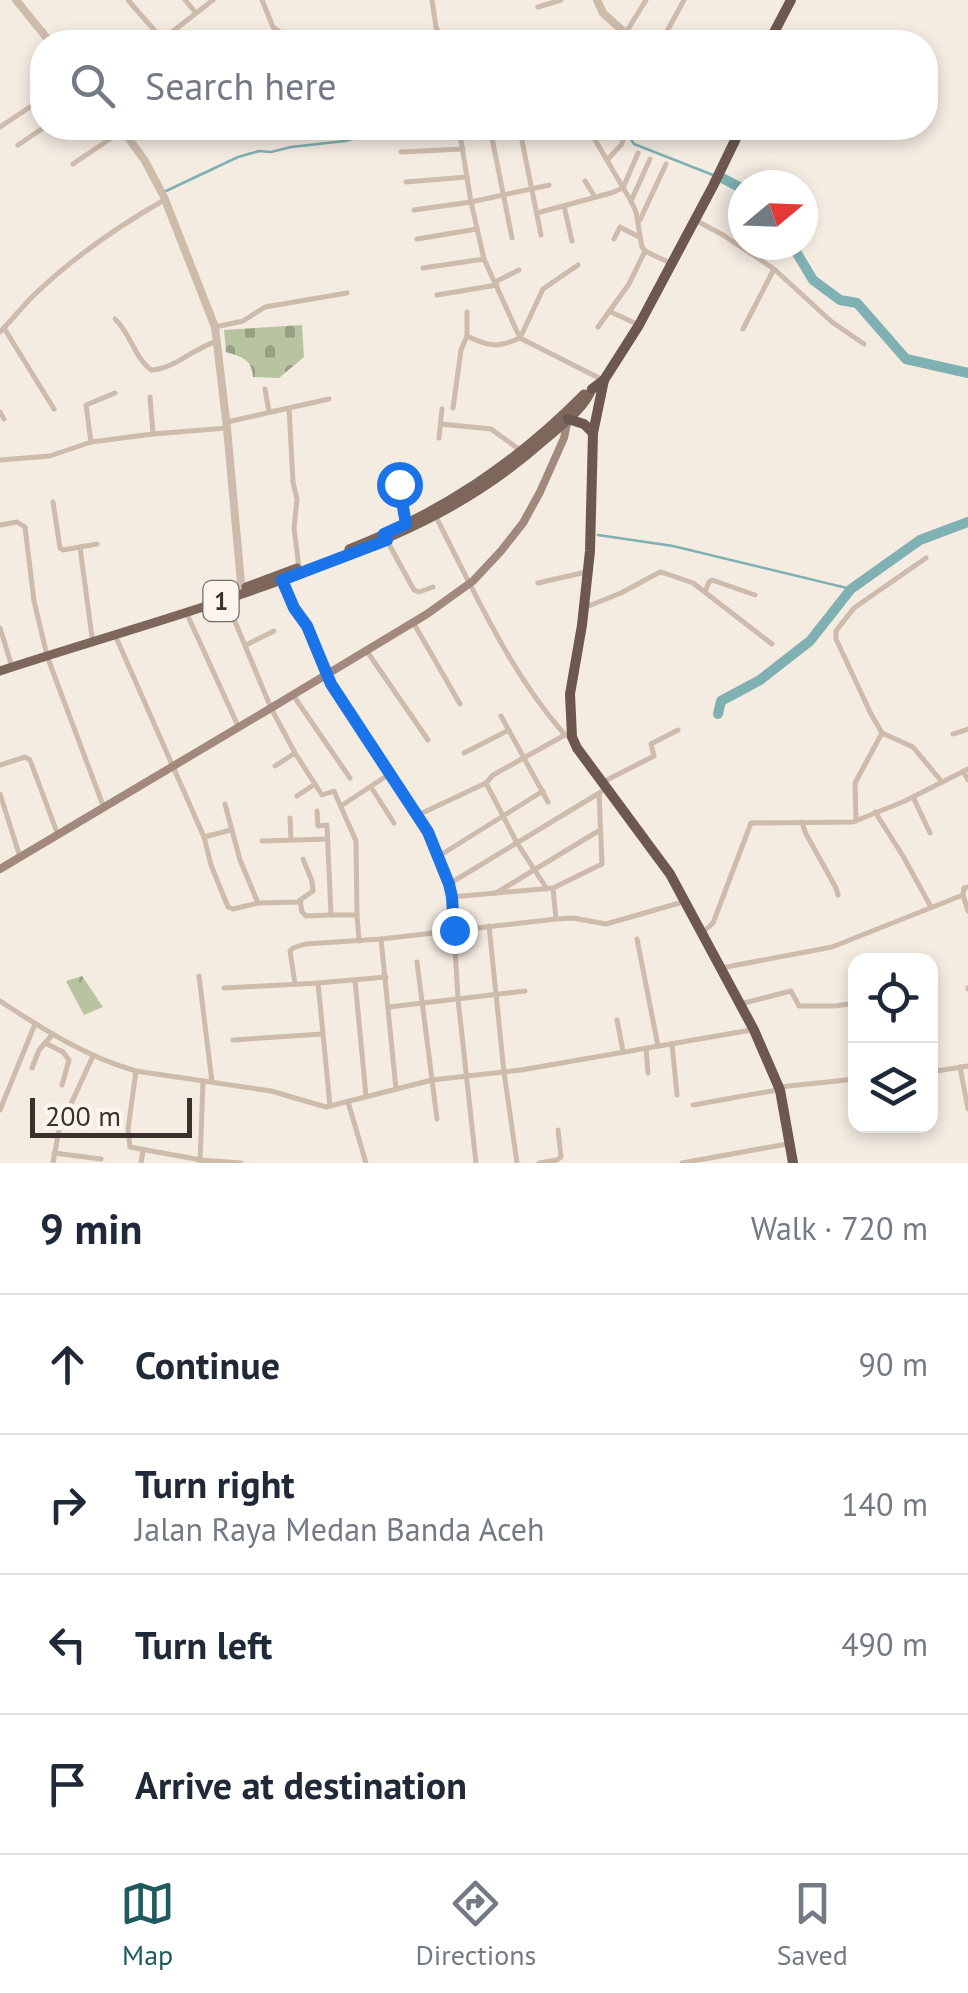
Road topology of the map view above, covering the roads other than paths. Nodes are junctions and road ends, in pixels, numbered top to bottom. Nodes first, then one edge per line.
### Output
1 (16, 0) edge
2 (128, 0) edge
3 (185, 0) edge
4 (213, 0) edge
5 (262, 0) edge
6 (432, 0) edge
7 (561, 0) edge
8 (598, 0) edge
9 (646, 0) edge
10 (684, 0) edge
11 (791, 0) edge
12 (538, 7) dead end
13 (196, 14) junction
14 (40, 30) edge
15 (151, 30) edge
16 (175, 30) edge
17 (278, 30) edge
18 (437, 30) edge
19 (621, 30) edge
20 (627, 30) edge
21 (668, 30) edge
22 (776, 30) edge
23 (30, 107) edge
24 (0, 127) edge
25 (30, 137) edge
26 (107, 140) edge
27 (130, 140) edge
28 (461, 140) edge
29 (493, 140) edge
30 (595, 140) edge
31 (623, 140) edge
32 (735, 140) edge
33 (522, 141) dead end
34 (18, 146) dead end
35 (462, 149) junction
36 (401, 152) dead end
37 (638, 153) dead end
38 (607, 160) junction
39 (650, 160) dead end
40 (73, 164) dead end
41 (666, 164) dead end
42 (467, 177) junction
43 (586, 181) dead end
44 (406, 182) dead end
45 (549, 185) dead end
46 (623, 188) junction
47 (531, 189) junction
48 (504, 195) junction
49 (164, 196) junction
50 (596, 197) junction
51 (631, 201) junction
52 (471, 202) junction
53 (564, 206) junction
54 (414, 210) dead end
55 (536, 212) junction
56 (694, 220) junction
57 (638, 223) junction
58 (477, 230) junction
59 (541, 235) dead end
60 (416, 238) dead end
61 (512, 238) dead end
62 (640, 238) junction
63 (614, 239) dead end
64 (572, 241) dead end
65 (632, 244) dead end
66 (644, 249) junction
67 (484, 258) junction
68 (670, 263) junction
69 (578, 265) dead end
70 (423, 268) dead end
71 (519, 270) dead end
72 (774, 270) junction
73 (496, 283) junction
74 (348, 293) dead end
75 (437, 296) dead end
76 (468, 312) dead end
77 (610, 312) junction
78 (114, 319) dead end
79 (639, 326) junction
80 (598, 327) dead end
81 (215, 328) junction
82 (743, 329) dead end
83 (2, 330) edge
84 (467, 336) junction
85 (520, 338) junction
86 (218, 341) junction
87 (864, 344) dead end
88 (604, 380) junction
89 (592, 388) junction
90 (264, 390) dead end
91 (115, 393) dead end
92 (150, 397) dead end
93 (328, 399) dead end
94 (289, 408) junction
95 (452, 408) dead end
96 (54, 409) dead end
97 (442, 409) dead end
98 (268, 412) junction
99 (568, 419) junction
100 (441, 424) junction
101 (227, 425) junction
102 (593, 433) junction
103 (153, 434) junction
104 (439, 438) dead end
105 (91, 442) junction
106 (521, 451) junction
107 (0, 460) edge
108 (399, 484) dead end
109 (52, 502) dead end
110 (436, 517) junction
111 (406, 524) junction
112 (0, 525) edge
113 (386, 537) junction
114 (98, 544) dead end
115 (80, 547) junction
116 (926, 558) dead end
117 (298, 568) junction
118 (586, 572) junction
119 (282, 580) junction
120 (538, 583) dead end
121 (470, 584) junction
122 (432, 587) dead end
123 (242, 591) junction
124 (705, 592) junction
125 (755, 594) dead end
126 (226, 600) junction
127 (583, 608) junction
128 (186, 612) junction
129 (413, 622) junction
130 (0, 630) edge
131 (274, 631) dead end
132 (115, 635) junction
133 (92, 638) junction
134 (772, 644) dead end
135 (246, 645) junction
136 (366, 650) junction
137 (46, 654) junction
138 (5, 666) edge
139 (326, 674) junction
140 (293, 695) junction
141 (460, 704) dead end
142 (272, 708) junction
143 (501, 716) dead end
144 (239, 728) junction
145 (968, 729) edge
146 (508, 730) junction
147 (678, 730) dead end
148 (882, 732) junction
149 (954, 734) dead end
150 (568, 736) junction
151 (428, 740) dead end
152 (296, 753) junction
153 (464, 753) dead end
154 (524, 758) junction
155 (0, 765) edge
156 (173, 766) junction
157 (275, 766) dead end
158 (966, 770) edge
159 (391, 773) junction
160 (350, 778) dead end
161 (968, 780) edge
162 (942, 782) junction
163 (486, 783) junction
164 (315, 784) junction
165 (371, 788) junction
166 (603, 788) junction
167 (542, 791) junction
168 (0, 794) edge
169 (297, 796) dead end
170 (914, 797) junction
171 (548, 802) dead end
172 (225, 804) dead end
173 (342, 806) junction
174 (104, 808) junction
175 (316, 811) dead end
176 (875, 812) junction
177 (418, 815) junction
178 (502, 816) junction
179 (290, 818) dead end
180 (856, 821) junction
181 (802, 822) junction
182 (394, 823) dead end
183 (232, 830) junction
184 (600, 830) junction
185 (930, 833) dead end
186 (58, 835) junction
187 (204, 837) junction
188 (327, 839) junction
189 (290, 840) junction
190 (262, 841) dead end
191 (517, 843) junction
192 (20, 856) junction
193 (439, 856) junction
194 (303, 859) dead end
195 (0, 869) edge
196 (534, 870) junction
197 (449, 884) junction
198 (968, 887) edge
199 (550, 888) junction
200 (494, 894) junction
201 (838, 895) dead end
202 (963, 896) junction
203 (452, 897) junction
204 (686, 901) junction
205 (301, 902) junction
206 (258, 904) junction
207 (931, 907) junction
208 (968, 911) edge
209 (331, 915) junction
210 (357, 915) junction
211 (556, 918) junction
212 (488, 926) junction
213 (454, 930) junction
214 (702, 932) junction
215 (637, 938) dead end
216 (380, 939) junction
217 (359, 941) junction
218 (417, 962) dead end
219 (722, 968) junction
220 (199, 976) dead end
221 (386, 977) junction
222 (355, 980) junction
223 (318, 983) junction
224 (295, 984) junction
225 (224, 988) dead end
226 (525, 991) dead end
227 (495, 995) junction
228 (458, 1000) junction
229 (0, 1001) edge
230 (848, 1003) edge
231 (422, 1004) junction
232 (740, 1004) junction
233 (389, 1007) junction
234 (617, 1020) dead end
235 (35, 1024) junction
236 (754, 1030) junction
237 (53, 1034) junction
238 (322, 1034) junction
239 (233, 1040) dead end
240 (46, 1043) junction
241 (672, 1044) junction
242 (658, 1046) junction
243 (646, 1048) junction
244 (624, 1052) junction
245 (94, 1056) junction
246 (968, 1066) edge
247 (960, 1067) junction
248 (32, 1068) dead end
249 (136, 1071) junction
250 (938, 1071) edge
251 (504, 1072) junction
252 (648, 1073) dead end
253 (467, 1076) junction
254 (432, 1080) junction
255 (202, 1081) junction
256 (848, 1081) edge
257 (212, 1083) junction
258 (62, 1085) dead end
259 (779, 1088) junction
260 (396, 1089) junction
261 (678, 1095) dead end
262 (366, 1098) junction
263 (348, 1102) junction
264 (693, 1105) dead end
265 (330, 1106) junction
266 (968, 1109) edge
267 (0, 1110) edge
268 (437, 1119) dead end
269 (558, 1130) dead end
270 (791, 1144) junction
271 (143, 1151) junction
272 (54, 1153) junction
273 (101, 1159) dead end
274 (200, 1161) edge
275 (53, 1163) edge
276 (140, 1163) edge
277 (242, 1163) edge
278 (366, 1163) edge
279 (476, 1163) edge
280 (517, 1163) edge
281 (539, 1163) edge
282 (682, 1163) edge
283 (794, 1163) edge

1 - 14 street
2 - 15 street
3 - 13 street
4 - 13 street
5 - 17 street
6 - 18 street
7 - 12 street
8 - 19 street
9 - 20 street
10 - 21 street
11 - 22 highway
13 - 16 street
23 - 24 street
25 - 34 street
26 - 40 street
27 - 49 street
28 - 35 street
29 - 48 street
30 - 38 street
31 - 38 street
32 - 56 highway, 1
33 - 47 street
35 - 36 street
35 - 42 street
37 - 46 street
38 - 46 street
39 - 51 street
41 - 57 street
42 - 44 street
42 - 52 street
43 - 50 street
45 - 47 street
46 - 50 street
46 - 51 street
47 - 48 street
47 - 55 street
48 - 52 street
48 - 61 street
49 - 81 street
49 - 83 street
50 - 53 street
51 - 57 street
52 - 54 street
52 - 58 street
53 - 55 street
53 - 64 street
55 - 59 street
56 - 68 highway, 1
56 - 72 street
57 - 62 street
58 - 60 street
58 - 67 street
62 - 63 street
62 - 66 street
65 - 66 street
66 - 68 street
66 - 77 street
67 - 70 street
67 - 73 street
68 - 79 highway, 1
69 - 85 street
71 - 73 street
72 - 82 street
72 - 87 street
73 - 75 street
73 - 85 street
74 - 81 street
76 - 84 street
77 - 79 street
77 - 80 street
78 - 86 street
79 - 88 highway, 1
81 - 86 street
83 - 96 street
84 - 85 street
84 - 95 street
85 - 88 street
86 - 101 street
88 - 89 highway, 1
88 - 102 highway
89 - 99 main road, 1
89 - 106 main road, 1
90 - 98 street
91 - 105 street
92 - 103 street
93 - 94 street
94 - 98 street
94 - 117 street
97 - 100 street
98 - 101 street
99 - 102 highway
99 - 110 main road, 1
99 - 121 main road
100 - 104 street
100 - 106 street
101 - 103 street
101 - 123 street
102 - 118 highway
103 - 105 street
105 - 107 street
106 - 111 main road, 1
108 - 111 street
109 - 115 street
110 - 113 main road, 1
110 - 121 street
111 - 113 main road, 1
112 - 137 street
113 - 117 main road, 1
113 - 119 main road, 1
113 - 122 street
114 - 115 street
115 - 133 street
116 - 148 street
117 - 123 main road, 1
118 - 120 street
118 - 127 highway
119 - 123 main road, 1
119 - 139 street
121 - 129 main road
121 - 150 street
123 - 126 main road, 1
123 - 133 main road, 1
124 - 125 street
124 - 127 street
124 - 134 street
126 - 128 main road, 1
126 - 135 street
127 - 150 highway
128 - 132 main road, 1
128 - 144 street
129 - 136 main road
129 - 141 street
130 - 138 street
131 - 135 street
132 - 137 main road, 1
132 - 156 street
133 - 137 main road, 1
135 - 142 street
136 - 139 main road
136 - 151 street
137 - 138 main road, 1
137 - 174 street
139 - 140 main road
139 - 159 street
140 - 142 main road
140 - 160 street
142 - 144 main road
142 - 152 street
143 - 146 street
144 - 156 main road
145 - 149 street
146 - 153 street
146 - 154 street
147 - 166 street
148 - 162 street
148 - 180 street
150 - 154 street
150 - 166 highway
152 - 157 street
152 - 164 street
154 - 163 street
154 - 167 street
155 - 186 street
156 - 174 main road
156 - 187 street
158 - 161 street
158 - 162 street
159 - 165 street
159 - 177 street
162 - 170 street
163 - 177 street
163 - 178 street
164 - 169 street
164 - 173 street
165 - 173 street
165 - 182 street
166 - 184 street
166 - 191 street
166 - 204 highway
167 - 171 street
167 - 178 street
168 - 192 street
170 - 176 street
170 - 185 street
172 - 183 street
173 - 210 street
174 - 186 main road
175 - 188 street
176 - 180 street
176 - 207 street
177 - 193 street
178 - 191 street
178 - 193 street
179 - 189 street
180 - 181 street
181 - 201 street
181 - 214 street
183 - 187 street
183 - 206 street
184 - 196 street
184 - 199 street
186 - 192 main road
187 - 206 street
188 - 189 street
188 - 209 street
189 - 190 street
191 - 196 street
191 - 197 street
192 - 195 main road
193 - 197 street
194 - 205 street
196 - 199 street
196 - 200 street
197 - 203 street
198 - 202 street
199 - 200 street
199 - 211 street
200 - 203 street
202 - 207 street
202 - 208 street
203 - 213 street
204 - 211 street
204 - 214 highway
205 - 206 street
205 - 209 street
207 - 219 street
209 - 210 street
210 - 217 street
211 - 212 street
212 - 213 street
212 - 227 street
213 - 216 street
213 - 228 street
214 - 219 highway
215 - 242 street
216 - 217 street
216 - 221 street
217 - 224 street
218 - 231 street
219 - 232 highway
220 - 257 street
221 - 222 street
221 - 233 street
222 - 223 street
222 - 262 street
223 - 224 street
223 - 238 street
224 - 225 street
226 - 227 street
227 - 228 street
227 - 251 street
228 - 231 street
228 - 253 street
229 - 235 street
230 - 232 street
231 - 233 street
231 - 254 street
232 - 236 highway
233 - 260 street
234 - 244 street
235 - 237 street
235 - 267 street
236 - 241 street
236 - 259 highway
237 - 240 street
237 - 245 street
238 - 239 street
238 - 265 street
240 - 248 street
240 - 258 street
241 - 242 street
241 - 261 street
242 - 243 street
243 - 244 street
243 - 252 street
244 - 251 street
245 - 249 street
245 - 272 street
246 - 247 street
247 - 250 street
247 - 266 street
249 - 255 street
249 - 271 street
251 - 253 street
251 - 280 street
253 - 254 street
253 - 279 street
254 - 260 street
254 - 268 street
255 - 257 street
255 - 274 street
256 - 259 street
257 - 265 street
259 - 264 street
259 - 270 highway
260 - 262 street
262 - 263 street
263 - 265 street
263 - 278 street
269 - 281 street
270 - 282 street
270 - 283 highway
271 - 274 street
271 - 276 street
272 - 273 street
272 - 275 street
274 - 277 street

